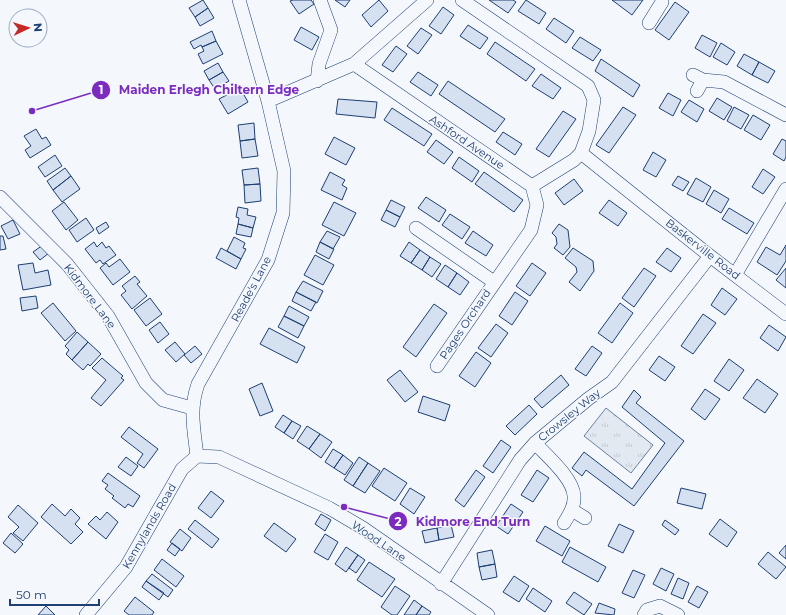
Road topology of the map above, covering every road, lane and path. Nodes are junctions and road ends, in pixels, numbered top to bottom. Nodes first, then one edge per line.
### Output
1 (239, 0) edge
2 (320, 0) edge
3 (427, 0) edge
4 (462, 0) edge
5 (661, 1) edge
6 (649, 23) dead end
7 (354, 64) junction
8 (317, 81) junction
9 (697, 82) dead end
10 (268, 101) junction
11 (786, 115) edge
12 (581, 153) junction
13 (532, 186) junction
14 (786, 189) edge
15 (0, 197) edge
16 (416, 228) dead end
17 (710, 256) junction
18 (734, 275) junction
19 (494, 282) junction
20 (786, 314) edge
21 (436, 366) dead end
22 (192, 408) junction
23 (535, 444) junction
24 (197, 456) junction
25 (572, 510) junction
26 (585, 518) dead end
27 (564, 523) dead end
28 (441, 584) junction
29 (86, 615) edge
30 (488, 615) edge
31 (644, 615) edge
32 (678, 615) edge

1 - 10 street, Reade's Lane
2 - 8 street
3 - 7 street
4 - 12 street
5 - 6 street
7 - 8 street
7 - 13 street, Ashford Avenue
8 - 10 street
9 - 11 street
10 - 22 street, Reade's Lane
12 - 13 street
12 - 17 street, Baskerville Road
13 - 19 street, Pages Orchard
14 - 18 street
15 - 22 street, Kidmore Lane
16 - 19 street, Pages Orchard
17 - 18 street, Baskerville Road
17 - 23 street, Crowsley Way
18 - 20 street, Baskerville Road
19 - 21 street, Pages Orchard
22 - 24 street, Reade's Lane
23 - 25 street
23 - 28 street, Crowsley Way
24 - 28 street, Wood Lane
24 - 29 street, Kennylands Road
25 - 26 street
25 - 27 street
28 - 30 street, Wood Lane
31 - 32 street

